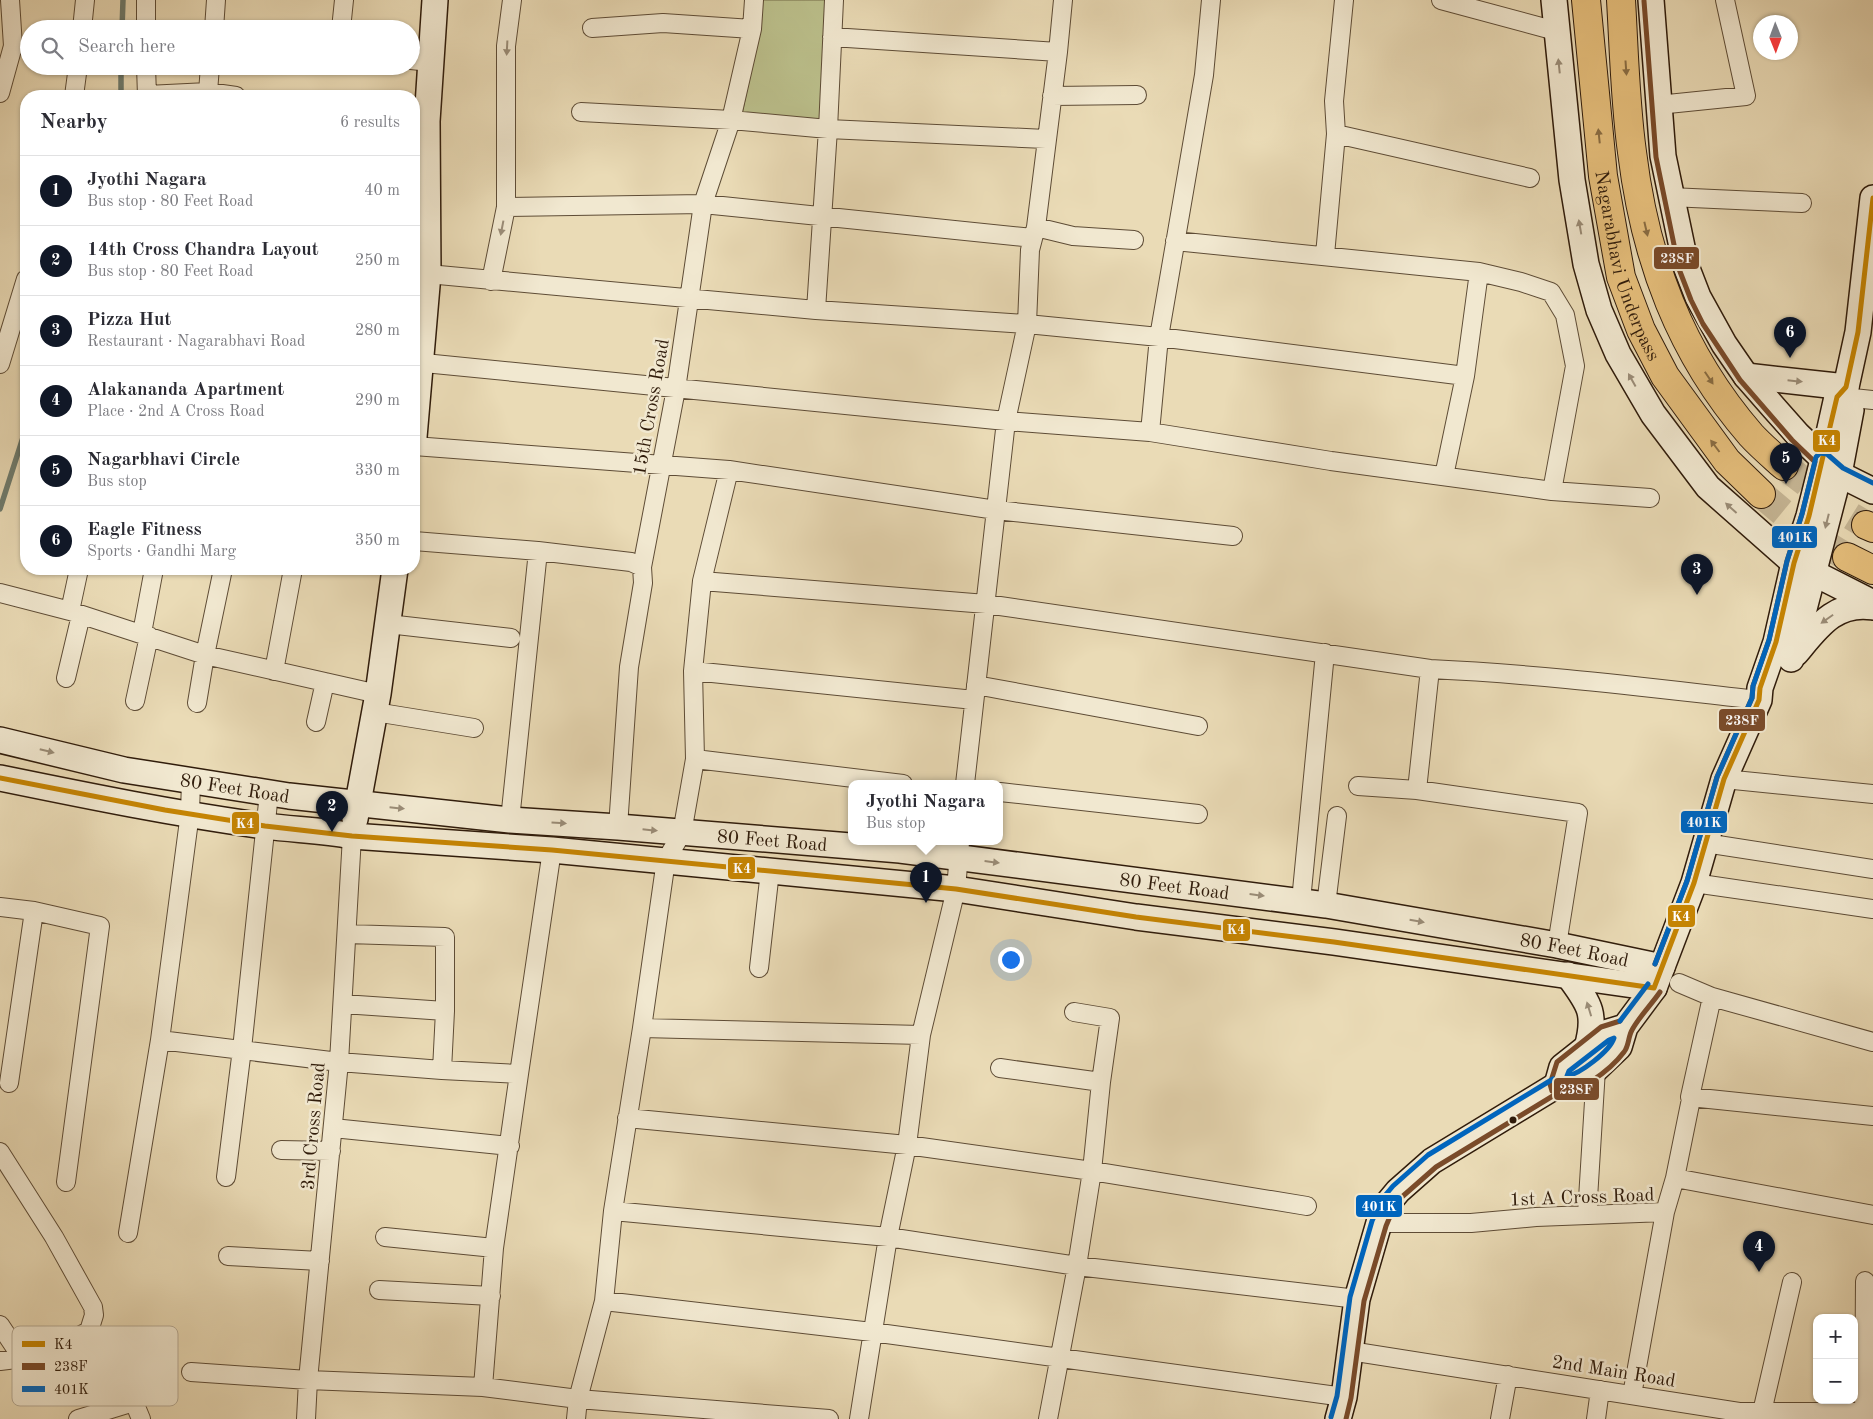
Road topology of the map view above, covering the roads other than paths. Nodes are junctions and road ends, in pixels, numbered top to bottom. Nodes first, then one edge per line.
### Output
1 (10, 0) edge
2 (85, 0) edge
3 (146, 0) edge
4 (216, 0) edge
5 (344, 0) edge
6 (435, 0) edge
7 (512, 0) edge
8 (754, 0) edge
9 (834, 0) edge
10 (1063, 0) edge
11 (1211, 0) edge
12 (1344, 0) edge
13 (1441, 0) edge
14 (1554, 0) edge
15 (1586, 0) edge
16 (1621, 0) edge
17 (1651, 0) edge
18 (1725, 0) edge
19 (83, 20) edge
20 (146, 20) edge
21 (215, 20) edge
22 (342, 20) edge
23 (592, 28) dead end
24 (752, 29) junction
25 (1556, 31) junction
26 (832, 38) junction
27 (1058, 52) junction
28 (421, 61) edge
29 (77, 75) edge
30 (146, 75) edge
31 (209, 75) edge
32 (75, 90) edge
33 (147, 90) edge
34 (208, 90) edge
35 (0, 93) edge
36 (1137, 95) dead end
37 (1052, 96) junction
38 (1658, 105) junction
39 (581, 112) dead end
40 (731, 120) junction
41 (828, 129) junction
42 (1336, 134) junction
43 (1046, 139) junction
44 (1530, 178) dead end
45 (420, 180) edge
46 (1670, 197) junction
47 (1873, 198) edge
48 (1802, 203) dead end
49 (703, 204) junction
50 (506, 207) junction
51 (823, 217) junction
52 (1034, 233) junction
53 (1134, 240) dead end
54 (1175, 241) junction
55 (1325, 255) junction
56 (1479, 272) junction
57 (428, 274) junction
58 (491, 281) junction
59 (690, 298) junction
60 (20, 299) edge
61 (816, 310) junction
62 (1027, 324) junction
63 (1865, 333) edge
64 (1159, 337) junction
65 (420, 339) edge
66 (420, 363) edge
67 (0, 364) edge
68 (1465, 376) junction
69 (1746, 376) junction
70 (676, 389) junction
71 (1857, 395) edge
72 (1006, 421) junction
73 (1150, 432) junction
74 (420, 446) edge
75 (661, 464) junction
76 (1784, 466) tunnel mouth
77 (1831, 467) junction
78 (729, 470) junction
79 (1444, 476) junction
80 (1552, 491) junction
81 (1873, 491) edge
82 (1760, 494) tunnel mouth
83 (1650, 498) dead end
84 (996, 510) junction
85 (1233, 536) dead end
86 (420, 541) edge
87 (538, 551) junction
88 (1847, 557) tunnel mouth
89 (642, 567) junction
90 (1804, 568) junction
91 (1873, 570) edge
92 (79, 575) edge
93 (153, 575) edge
94 (222, 575) edge
95 (293, 575) edge
96 (394, 575) edge
97 (702, 581) junction
98 (0, 593) edge
99 (986, 604) junction
100 (1873, 605) edge
101 (76, 613) junction
102 (388, 624) junction
103 (145, 635) junction
104 (511, 638) dead end
105 (1325, 653) junction
106 (205, 655) junction
107 (1791, 659) junction
108 (1430, 669) junction
109 (274, 671) junction
110 (693, 671) junction
111 (66, 678) dead end
112 (325, 682) junction
113 (975, 692) junction
114 (1759, 700) junction
115 (135, 701) dead end
116 (197, 703) dead end
117 (377, 703) junction
118 (316, 722) dead end
119 (1198, 726) dead end
120 (474, 728) dead end
121 (0, 740) edge
122 (695, 758) junction
123 (0, 778) edge
124 (1724, 779) junction
125 (871, 780) edge
126 (965, 780) edge
127 (191, 781) junction
128 (1358, 786) dead end
129 (1417, 790) junction
130 (1003, 792) edge
131 (269, 793) junction
132 (1873, 794) edge
133 (358, 804) junction
134 (190, 813) junction
135 (1198, 814) dead end
136 (1337, 816) dead end
137 (510, 820) junction
138 (266, 826) junction
139 (618, 827) junction
140 (682, 833) junction
141 (352, 836) junction
142 (1705, 843) junction
143 (552, 850) junction
144 (959, 850) edge
145 (666, 860) junction
146 (1873, 869) edge
147 (770, 871) junction
148 (1694, 883) junction
149 (956, 888) junction
150 (1301, 901) junction
151 (1326, 905) junction
152 (0, 907) edge
153 (1873, 909) edge
154 (34, 911) junction
155 (347, 934) junction
156 (1558, 945) junction
157 (758, 968) dead end
158 (1568, 975) junction
159 (1665, 980) junction
160 (1712, 997) junction
161 (343, 1004) junction
162 (445, 1011) junction
163 (1074, 1012) dead end
164 (642, 1028) junction
165 (921, 1035) junction
166 (160, 1040) junction
167 (1873, 1042) edge
168 (242, 1050) junction
169 (1592, 1058) junction
170 (340, 1062) junction
171 (1000, 1068) dead end
172 (442, 1070) junction
173 (519, 1074) junction
174 (1101, 1082) junction
175 (9, 1084) dead end
176 (1690, 1097) junction
177 (1873, 1116) edge
178 (627, 1118) junction
179 (333, 1128) junction
180 (907, 1145) junction
181 (510, 1146) junction
182 (281, 1150) dead end
183 (331, 1151) junction
184 (0, 1152) edge
185 (1092, 1171) junction
186 (226, 1178) dead end
187 (1675, 1178) junction
188 (66, 1182) dead end
189 (1308, 1206) dead end
190 (613, 1212) junction
191 (1665, 1212) junction
192 (1587, 1215) junction
193 (1873, 1215) edge
194 (1379, 1223) junction
195 (128, 1233) dead end
196 (385, 1237) dead end
197 (888, 1237) junction
198 (494, 1248) junction
199 (228, 1256) dead end
200 (320, 1261) junction
201 (1077, 1266) junction
202 (1865, 1281) dead end
203 (1792, 1282) dead end
204 (379, 1290) dead end
205 (491, 1296) junction
206 (1357, 1299) junction
207 (604, 1300) junction
208 (0, 1324) edge
209 (91, 1326) edge
210 (872, 1332) junction
211 (12, 1343) edge
212 (1350, 1351) junction
213 (1060, 1358) junction
214 (191, 1372) dead end
215 (1508, 1376) junction
216 (308, 1380) junction
217 (483, 1387) junction
218 (1600, 1390) junction
219 (1632, 1395) junction
220 (578, 1399) junction
221 (121, 1406) edge
222 (136, 1406) edge
223 (1341, 1408) edge
224 (1692, 1412) edge
225 (1762, 1412) junction
226 (1867, 1414) edge
227 (1739, 1415) edge
228 (78, 1419) edge
229 (141, 1419) edge
230 (306, 1419) edge
231 (576, 1419) edge
232 (829, 1419) edge
233 (859, 1419) edge
234 (1048, 1419) edge
235 (1500, 1419) edge
236 (1596, 1419) edge

1 - 35 street
2 - 19 street
3 - 20 street
4 - 21 street
5 - 22 street
6 - 28 main road
7 -> 50 street
8 - 24 street, 15th Cross Road
9 - 26 street
10 - 27 street
11 - 54 street
12 - 42 street
13 - 25 street
14 - 25 main road
82 -> 15 highway, Nagarabhavi Underpass
16 -> 76 highway, Nagarabhavi Underpass
17 - 38 main road
18 - 38 street
23 - 24 street
24 - 40 street, 15th Cross Road
90 -> 25 main road
26 - 27 street
26 - 41 street
27 - 37 street
28 - 45 main road
29 - 32 street
30 - 33 street
31 - 34 street
36 - 37 street
37 - 43 street
38 - 46 main road
39 - 40 street
40 - 41 street
40 - 49 street, 15th Cross Road
41 - 43 street
41 - 51 street
42 - 44 street
42 - 55 street
43 - 52 street
45 - 57 main road
46 - 48 street
46 - 69 main road
47 - 63 main road
49 - 50 street
49 - 51 street
49 - 59 street, 15th Cross Road
50 -> 58 street
51 - 52 street
51 - 61 street
52 - 53 street
52 - 62 street
54 - 55 street
54 - 64 street
55 - 56 street
56 - 68 street
56 - 80 street
57 - 58 street
57 - 65 main road
58 - 59 street
59 - 61 street
59 - 70 street, 15th Cross Road
60 - 67 street
61 - 62 street
62 - 64 street
62 - 72 street
63 - 71 main road
64 - 68 street
64 - 73 street
66 - 70 street
68 - 79 street
69 -> 71 main road
69 - 77 main road
70 - 72 street
70 - 75 street, 15th Cross Road
71 - 77 main road
72 - 73 street
72 - 84 street
73 - 79 street
74 - 75 street
75 - 78 street
75 - 89 street, 15th Cross Road
77 - 81 main road
77 -> 90 main road
77 - 90 main road
78 - 84 street
78 - 97 street
79 - 80 street
80 - 83 street
84 - 85 street
84 - 99 street
86 - 87 street
87 - 89 street
87 - 137 street
88 - 91 highway
89 - 139 street, 15th Cross Road
90 - 100 main road
90 - 107 main road
90 - 114 main road
92 - 101 street
93 - 103 street
94 - 106 street
95 - 109 street
96 - 102 main road
97 - 99 street
97 - 110 street
98 - 101 street
99 - 105 street
99 - 113 street
100 -> 107 main road
101 - 103 street
101 - 111 street
102 - 104 street
102 - 117 main road
103 - 106 street
103 - 115 street
105 - 108 street
105 - 150 street
106 - 109 street
106 - 116 street
107 - 114 main road
108 - 114 street
108 - 129 street
109 - 112 street
110 - 113 street
110 - 122 street
112 - 117 street
112 - 118 street
113 - 119 street
113 - 126 street
114 - 124 main road
117 - 120 street
117 - 133 main road
121 -> 127 main road, 80 Feet Road
122 - 125 street
122 - 140 street
123 - 134 main road, 80 Feet Road
124 - 132 street
124 - 142 main road
127 - 131 main road, 80 Feet Road
127 - 134 street
128 - 129 street
129 - 156 street
130 - 135 street
131 - 133 main road, 80 Feet Road
131 - 138 street
133 -> 137 main road, 80 Feet Road
133 - 141 main road
134 - 138 main road, 80 Feet Road
134 - 166 street
136 - 151 street
137 -> 139 main road, 80 Feet Road
138 - 141 main road, 80 Feet Road
138 - 168 street
139 -> 140 main road, 80 Feet Road
140 - 144 main road, 80 Feet Road
140 - 145 street
141 - 143 main road, 80 Feet Road
141 - 155 street, 3rd Cross Road
142 - 146 street
142 - 148 main road
143 - 145 main road, 80 Feet Road
143 - 173 street
144 - 149 street
144 -> 150 main road, 80 Feet Road
145 - 147 main road, 80 Feet Road
145 - 164 street
147 - 149 main road, 80 Feet Road
147 - 157 street
148 - 153 street
148 - 159 main road
149 - 158 main road, 80 Feet Road
149 - 165 street
150 - 151 main road, 80 Feet Road
151 -> 156 main road, 80 Feet Road
152 - 154 street
154 - 175 street
154 - 188 street
155 - 161 street, 3rd Cross Road
155 - 162 street
156 - 159 main road, 80 Feet Road
158 - 159 main road, 80 Feet Road
169 -> 158 main road
159 - 160 street
159 - 169 main road
160 - 167 street
160 - 176 street
161 - 162 street
161 - 170 street, 3rd Cross Road
162 - 172 street
163 - 174 street
164 - 165 street
164 - 178 street
165 - 180 street
166 - 168 street
166 - 195 street
168 - 170 street
168 - 186 street
169 - 192 street
169 - 194 main road
170 - 172 street
170 - 179 street, 3rd Cross Road
171 - 174 street
172 - 173 street
173 - 181 street
174 - 185 street
176 - 177 street
176 - 187 street
178 - 180 street
178 - 190 street
179 - 181 street
179 - 183 street, 3rd Cross Road
180 - 185 street
180 - 197 street
181 - 198 street
182 - 183 street
183 - 200 street, 3rd Cross Road
184 - 209 street
185 - 189 street
185 - 201 street
187 - 191 street
187 - 193 street
190 - 197 street
190 - 207 street
191 - 192 street, 1st A Cross Road
191 - 219 street, 1st A Cross Road
192 - 194 street, 1st A Cross Road
194 - 206 main road
196 - 198 street
197 - 201 street
197 - 210 street
198 - 205 street
199 - 200 street
200 - 216 street, 3rd Cross Road
201 - 206 street
201 - 213 street
202 - 226 street
203 - 225 street
204 - 205 street
205 - 217 street
206 - 212 main road
207 - 210 street
207 - 220 street
208 - 211 street
210 - 213 street
210 - 233 street
212 - 215 street, 2nd Main Road
212 - 223 main road
213 - 223 street
213 - 234 street
214 - 216 street
215 - 218 street, 2nd Main Road
215 - 235 street
216 - 217 street
216 - 230 street, 3rd Cross Road
217 - 220 street
218 - 219 street, 2nd Main Road
218 - 236 street
219 - 224 street, 2nd Main Road
220 - 231 street
220 - 232 street
221 - 228 street
222 - 229 street
224 - 227 street, 2nd Main Road
225 - 226 street, 2nd Main Road
225 - 227 street, 2nd Main Road

